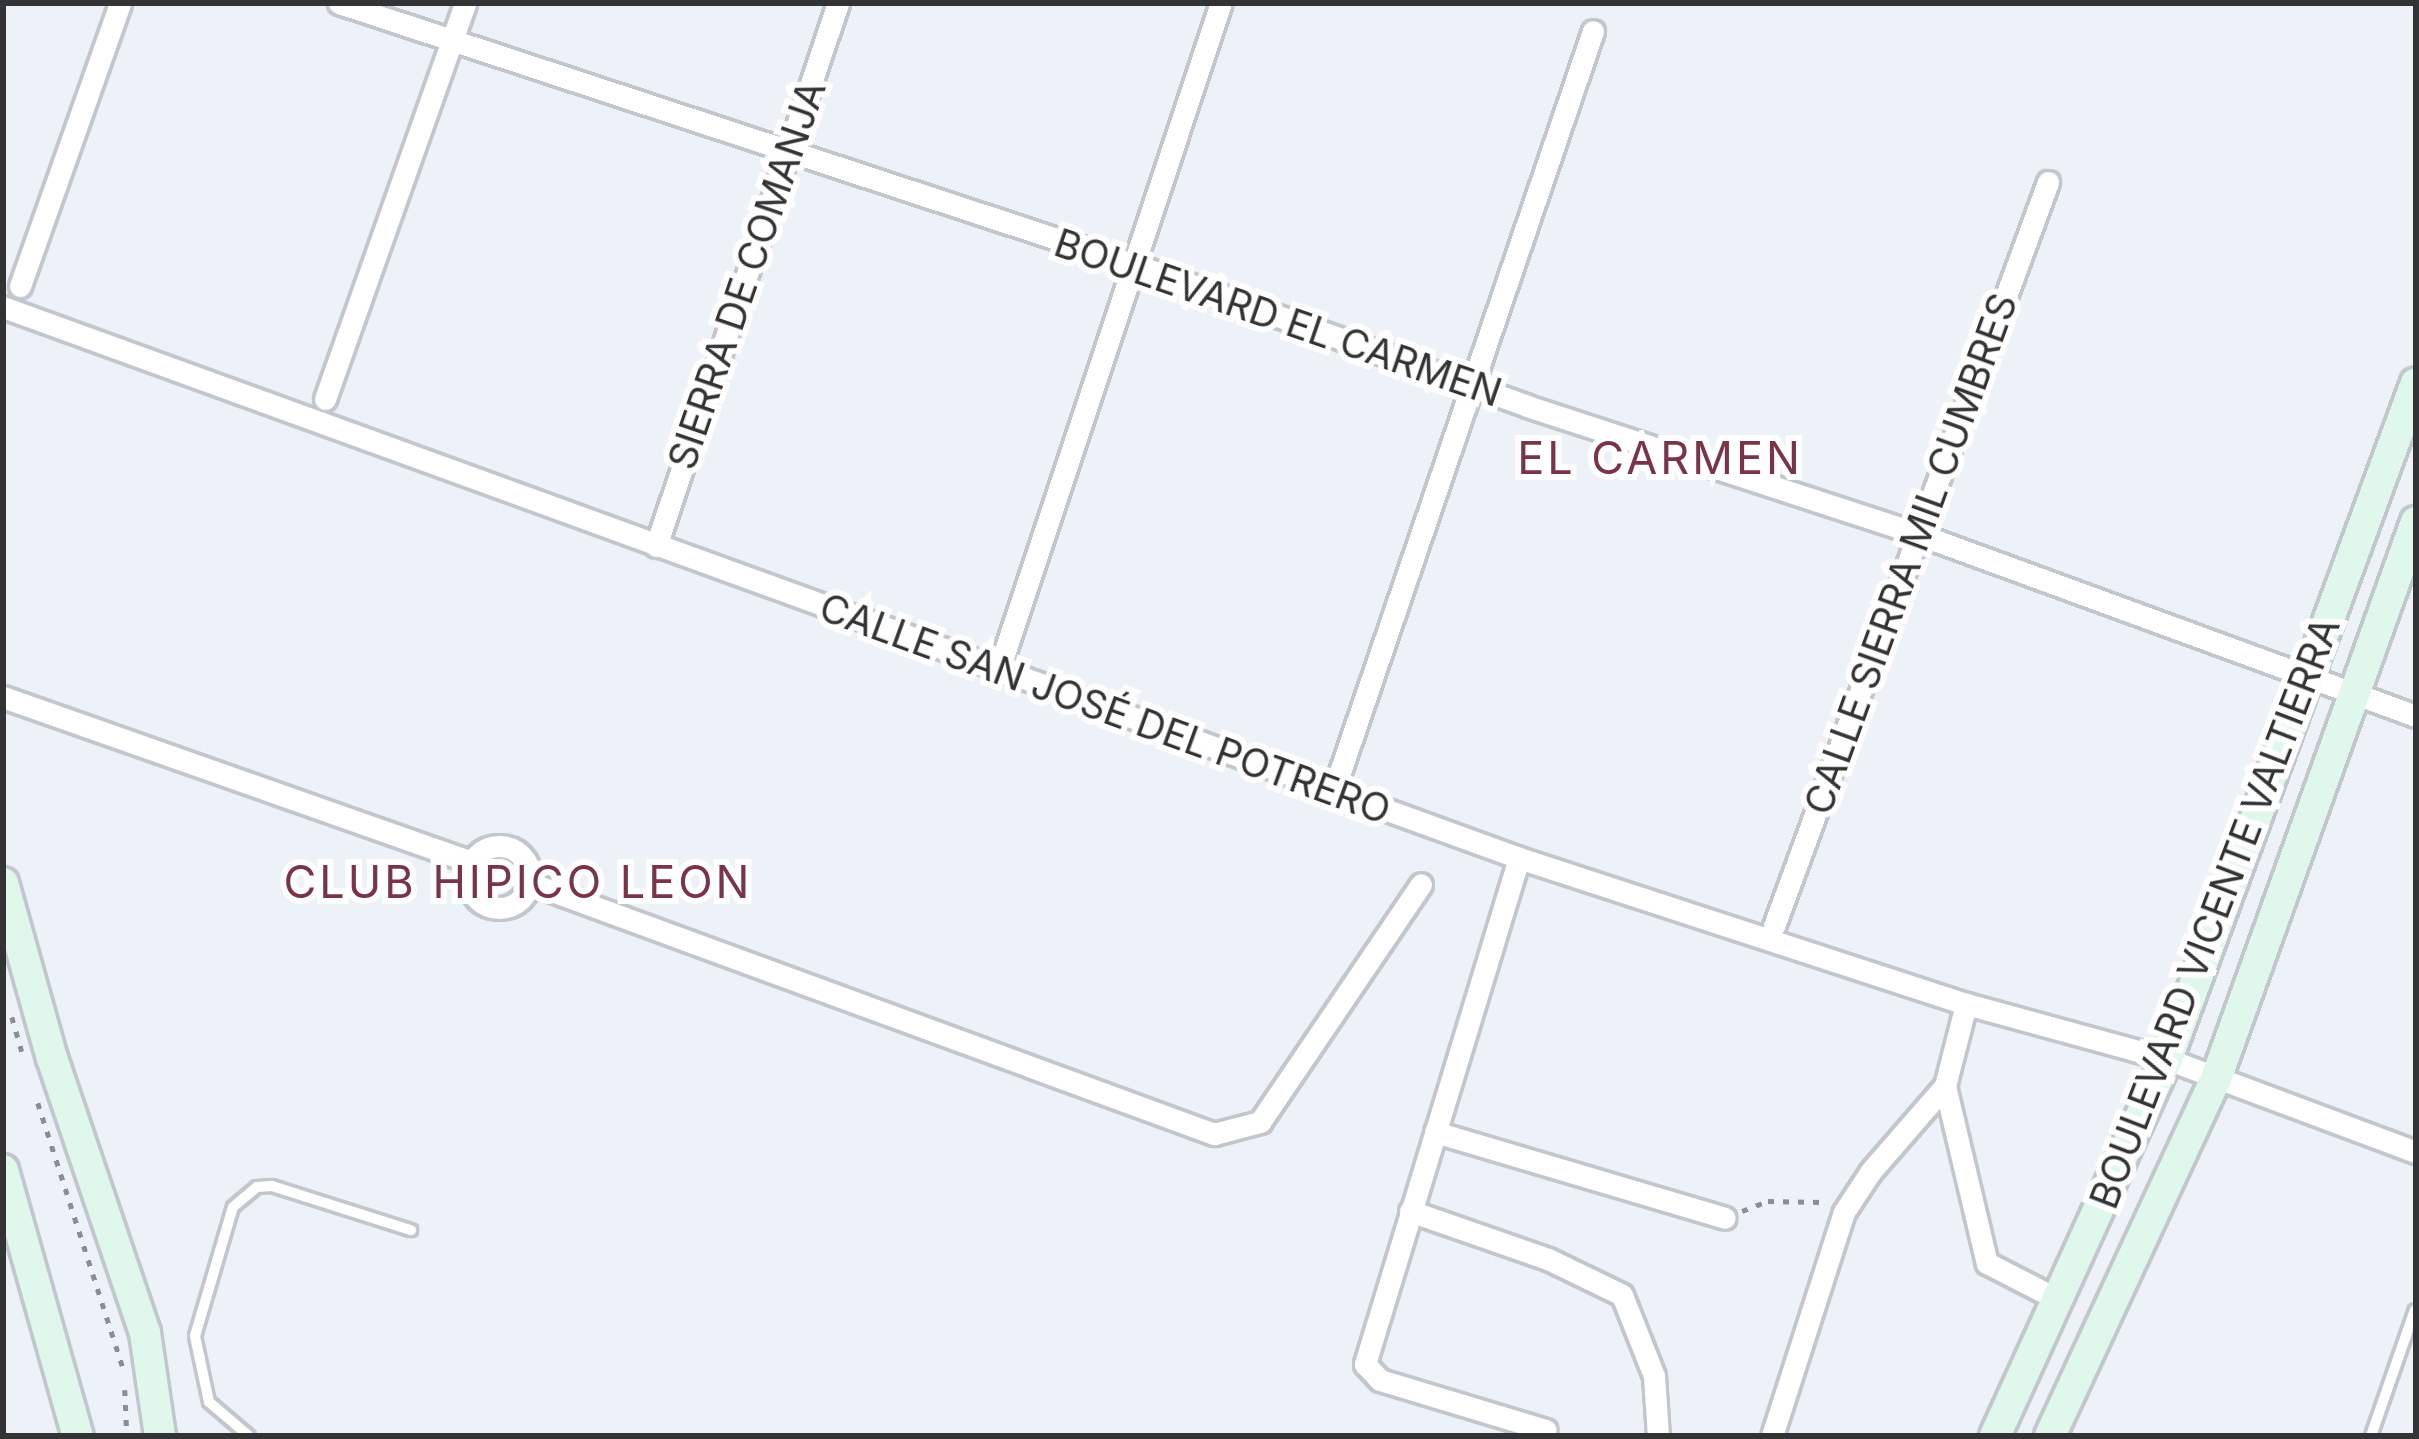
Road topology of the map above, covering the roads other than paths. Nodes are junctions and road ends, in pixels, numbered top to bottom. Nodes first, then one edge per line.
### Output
1 (119, 3) edge
2 (339, 3) edge
3 (465, 3) edge
4 (838, 3) edge
5 (1221, 3) edge
6 (1593, 31) dead end
7 (452, 41) junction
8 (788, 154) junction
9 (2048, 182) dead end
10 (1133, 264) junction
11 (20, 286) dead end
12 (3, 307) edge
13 (2416, 382) edge
14 (1471, 386) junction
15 (325, 399) dead end
16 (2416, 522) edge
17 (1918, 534) junction
18 (656, 546) junction
19 (998, 672) junction
20 (2307, 679) junction
21 (2353, 695) junction
22 (3, 698) edge
23 (2416, 716) edge
24 (1339, 775) dead end
25 (1519, 858) junction
26 (472, 862) junction
27 (3, 884) edge
28 (530, 884) junction
29 (1421, 884) dead end
30 (1774, 926) dead end
31 (1966, 1004) junction
32 (2167, 1059) junction
33 (2216, 1079) junction
34 (1945, 1086) junction
35 (1435, 1132) junction
36 (2416, 1152) edge
37 (3, 1170) edge
38 (1410, 1211) junction
39 (1725, 1218) road end
40 (411, 1230) dead end
41 (2055, 1298) junction
42 (2415, 1310) edge
43 (1546, 1430) dead end
44 (78, 1436) edge
45 (160, 1436) edge
46 (249, 1436) edge
47 (1658, 1436) edge
48 (1772, 1436) edge
49 (1995, 1436) edge
50 (2050, 1436) edge
51 (2371, 1436) edge

1 - 11 street
2 - 7 street, BOULEVARD EL CARMEN
3 - 7 street
4 - 8 street, SIERRA DE COMANJA
5 - 10 street
6 - 14 street
7 - 8 street, BOULEVARD EL CARMEN
7 - 15 street
8 - 10 street, BOULEVARD EL CARMEN
8 - 18 street, SIERRA DE COMANJA
9 - 17 street, CALLE SIERRA MIL CUMBRES
10 - 14 street, BOULEVARD EL CARMEN
10 - 19 street
12 - 18 street, CALLE SAN JOSÉ DEL POTRERO
13 - 20 main road, BOULEVARD VICENTE VALTIERRA
14 - 17 street, BOULEVARD EL CARMEN
14 - 24 street
16 - 21 main road, BOULEVARD VICENTE VALTIERRA
17 - 20 street, BOULEVARD EL CARMEN
17 - 30 street, CALLE SIERRA MIL CUMBRES
18 - 19 street, CALLE SAN JOSÉ DEL POTRERO
19 - 25 street, CALLE SAN JOSÉ DEL POTRERO
20 - 21 street, BOULEVARD EL CARMEN
20 - 32 main road, BOULEVARD VICENTE VALTIERRA
21 - 23 street, BOULEVARD EL CARMEN
21 - 33 main road, BOULEVARD VICENTE VALTIERRA
22 - 26 street
25 - 31 street, CALLE SAN JOSÉ DEL POTRERO
25 - 35 street
26 - 28 street
26 - 28 street
27 - 45 main road
28 - 29 street
31 - 32 street, CALLE SAN JOSÉ DEL POTRERO
31 - 34 street
32 - 33 street, CALLE SAN JOSÉ DEL POTRERO
32 - 41 main road, BOULEVARD VICENTE VALTIERRA
33 - 36 street, CALLE SAN JOSÉ DEL POTRERO
33 - 50 main road, BOULEVARD VICENTE VALTIERRA
34 - 41 street
34 - 48 street
35 - 38 street
35 - 39 street
37 - 44 main road
38 - 43 street
38 - 47 street
40 - 46 lane
41 - 49 main road, BOULEVARD VICENTE VALTIERRA
42 - 51 lane

